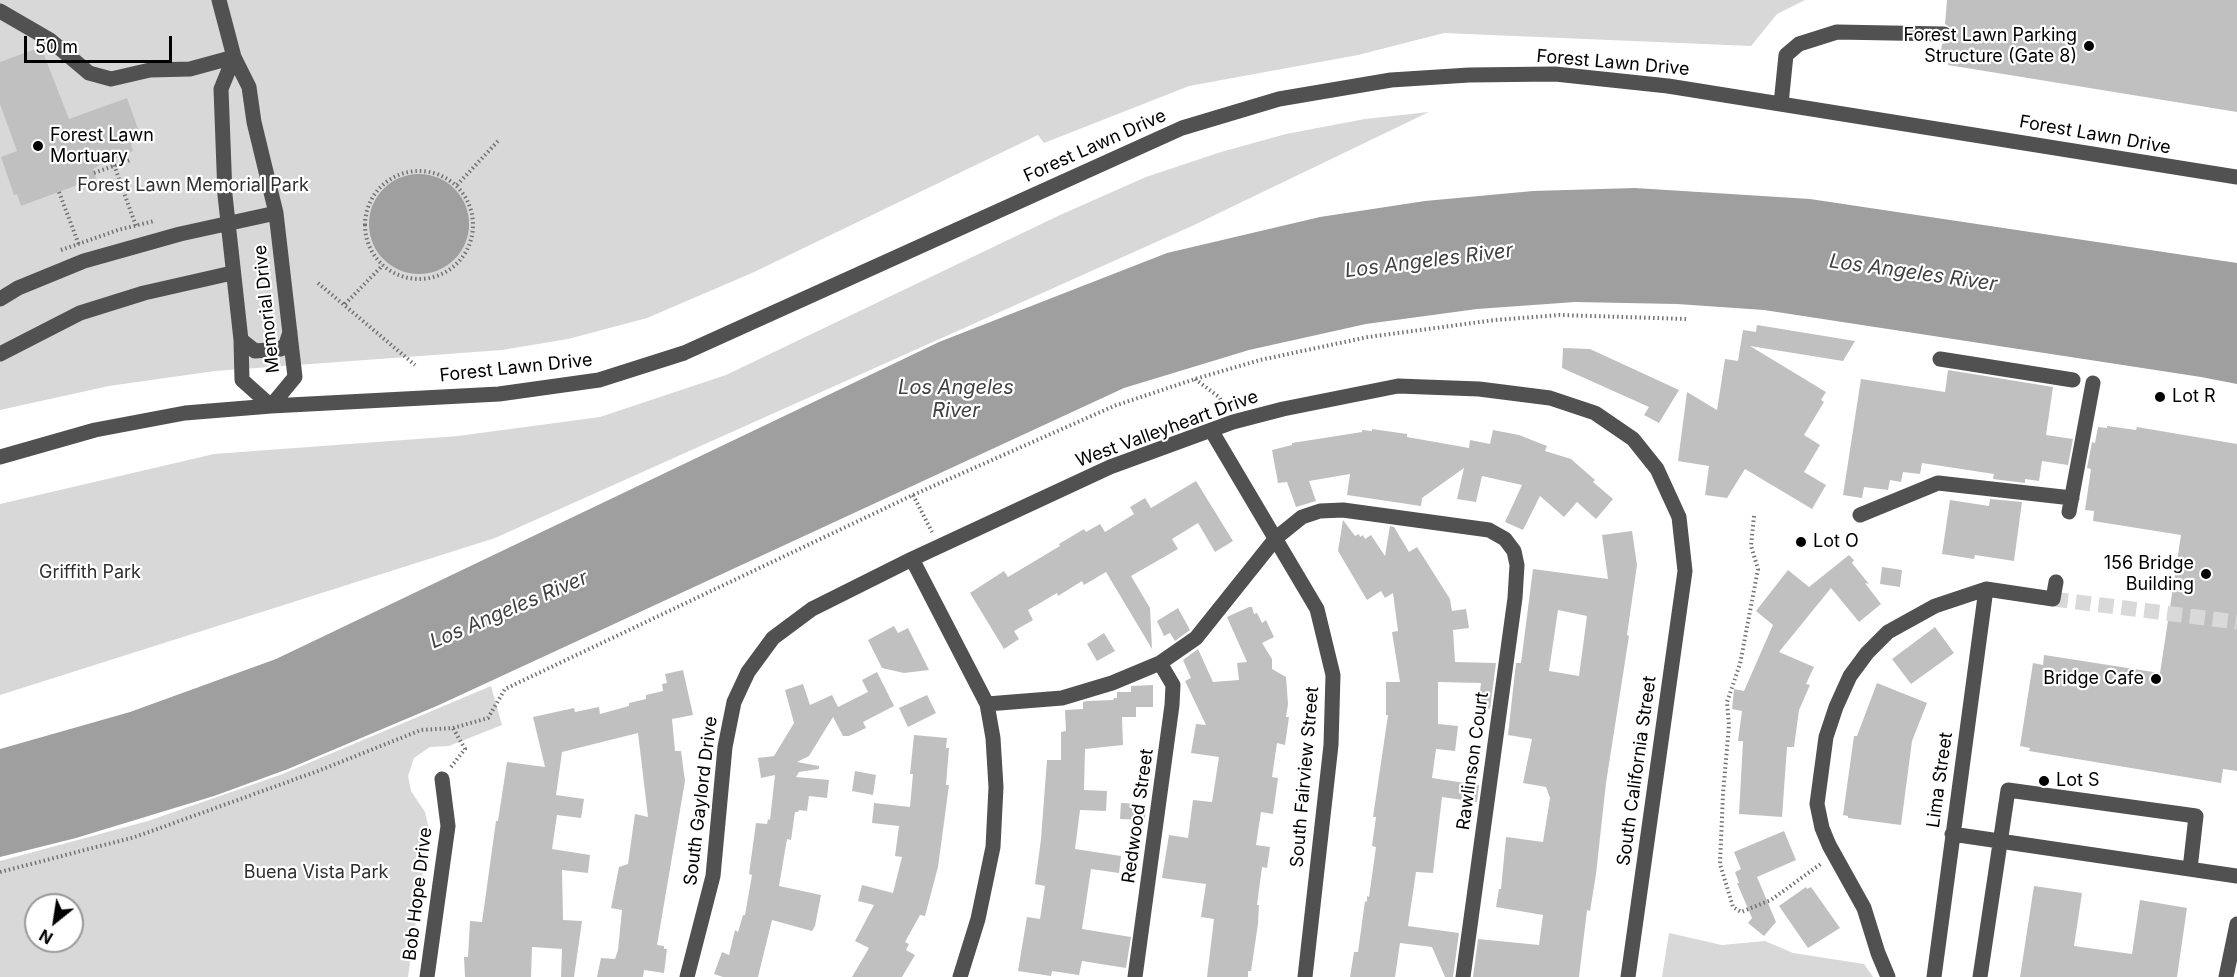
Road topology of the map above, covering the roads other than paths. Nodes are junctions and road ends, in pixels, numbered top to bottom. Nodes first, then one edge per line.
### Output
1 (219, 0) edge
2 (0, 12) edge
3 (1944, 34) dead end
4 (234, 57) junction
5 (1781, 104) junction
6 (2237, 177) edge
7 (276, 213) junction
8 (227, 224) junction
9 (232, 273) junction
10 (0, 299) edge
11 (290, 332) junction
12 (241, 340) junction
13 (0, 354) edge
14 (1940, 358) dead end
15 (2073, 380) dead end
16 (2093, 383) dead end
17 (270, 406) junction
18 (1211, 430) junction
19 (0, 457) edge
20 (1860, 515) dead end
21 (1276, 538) junction
22 (912, 560) junction
23 (1685, 571) joint
24 (2056, 582) dead end
25 (1986, 588) junction
26 (773, 638) joint
27 (1160, 663) junction
28 (987, 704) junction
29 (442, 779) road end
30 (1952, 834) junction
31 (2001, 840) junction
32 (2190, 869) junction
33 (2237, 876) edge
34 (2237, 924) edge
35 (2230, 968) edge
36 (427, 977) edge
37 (687, 977) edge
38 (960, 977) edge
39 (1135, 977) edge
40 (1305, 977) edge
41 (1463, 977) edge
42 (1628, 977) edge
43 (1888, 977) edge
44 (1934, 977) edge
45 (1980, 977) edge

1 - 4 street, Memorial Drive
2 - 4 street
3 - 5 street
4 - 7 street, Memorial Drive
4 - 8 street, Memorial Drive
5 - 6 street, Forest Lawn Drive
5 - 17 street, Forest Lawn Drive
7 - 8 street
7 - 11 street, Memorial Drive
8 - 9 street, Memorial Drive
8 - 10 street
9 - 12 street, Memorial Drive
9 - 13 street
11 - 12 street
11 - 17 street, Memorial Drive
12 - 17 street, Memorial Drive
14 - 15 street
16 - 20 street
17 - 19 street, Forest Lawn Drive
18 - 21 street, South Fairview Street
18 - 22 street, West Valleyheart Drive
18 - 23 street, West Valleyheart Drive
21 - 27 street
21 - 40 street, South Fairview Street
21 - 41 street, Rawlinson Court
22 - 26 street, West Valleyheart Drive
22 - 28 street
23 - 42 street, South California Street
24 - 25 street
25 - 30 street, Lima Street
25 - 43 street
26 - 37 street, South Gaylord Drive
27 - 28 street
27 - 39 street, Redwood Street
28 - 38 street
29 - 36 street, Bob Hope Drive
30 - 31 street
30 - 44 street, Lima Street
31 - 32 street
31 - 32 street
31 - 45 street
32 - 33 street
34 - 35 street

